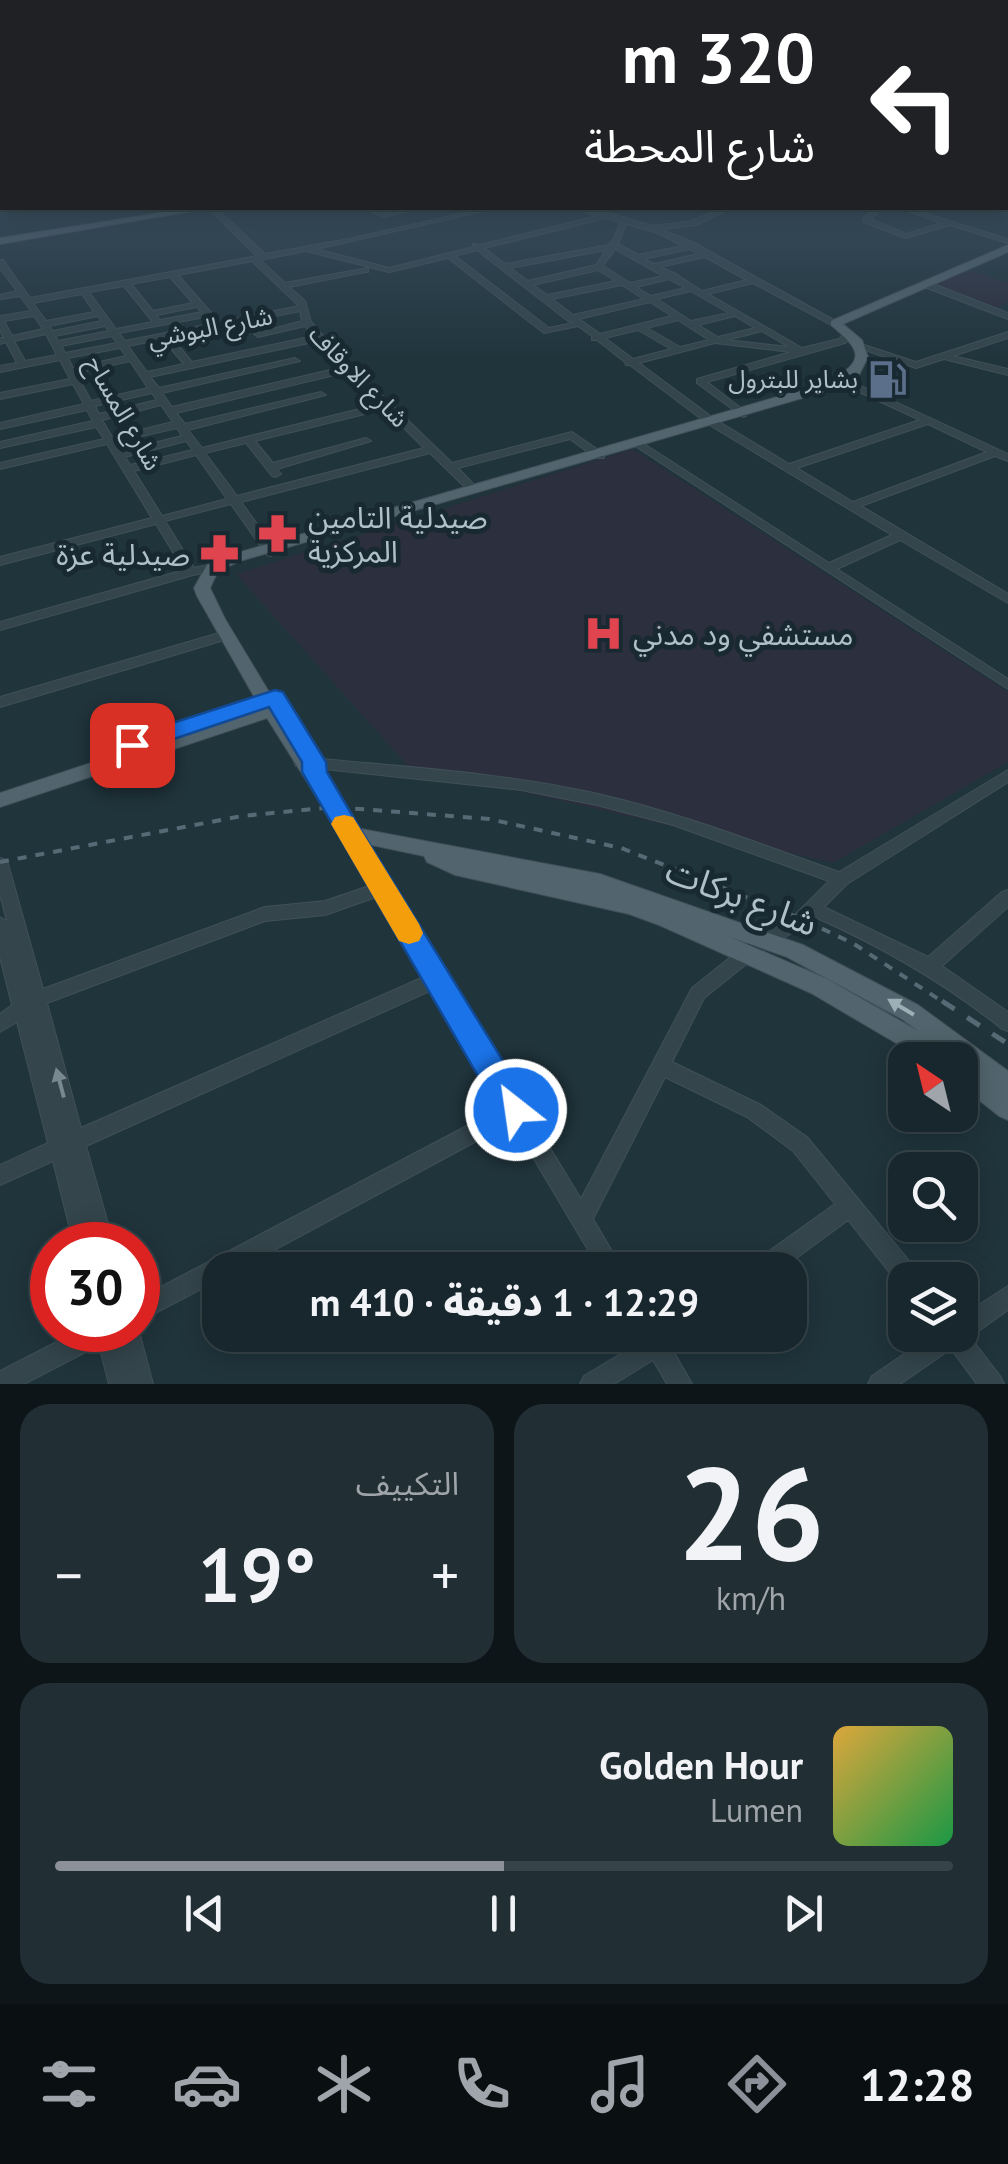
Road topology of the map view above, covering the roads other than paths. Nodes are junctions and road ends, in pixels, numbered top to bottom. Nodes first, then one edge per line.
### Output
1 (64, 232) edge
2 (232, 232) edge
3 (384, 232) edge
4 (536, 232) edge
5 (619, 232) edge
6 (660, 232) edge
7 (895, 232) edge
8 (921, 232) edge
9 (974, 232) edge
10 (0, 242) edge
11 (1008, 244) edge
12 (476, 246) junction
13 (613, 246) junction
14 (693, 246) junction
15 (304, 249) junction
16 (449, 254) junction
17 (708, 254) junction
18 (258, 258) junction
19 (640, 258) junction
20 (0, 262) edge
21 (499, 264) junction
22 (599, 266) junction
23 (655, 266) junction
24 (465, 267) junction
25 (372, 268) junction
26 (172, 274) junction
27 (512, 274) junction
28 (673, 276) junction
29 (558, 278) junction
30 (484, 280) junction
31 (756, 280) junction
32 (126, 282) junction
33 (524, 284) junction
34 (625, 284) junction
35 (925, 284) junction
36 (282, 286) junction
37 (584, 290) junction
38 (699, 290) junction
39 (84, 291) junction
40 (0, 297) edge
41 (26, 297) junction
42 (544, 298) junction
43 (649, 299) junction
44 (198, 304) junction
45 (303, 308) junction
46 (37, 312) junction
47 (100, 312) junction
48 (738, 313) junction
49 (150, 314) junction
50 (207, 314) junction
51 (1008, 316) edge
52 (679, 317) junction
53 (74, 318) junction
54 (244, 320) junction
55 (574, 321) junction
56 (158, 324) junction
57 (308, 324) junction
58 (690, 324) junction
59 (835, 324) junction
60 (217, 326) junction
61 (640, 326) junction
62 (81, 328) junction
63 (764, 328) junction
64 (112, 329) junction
65 (2, 330) edge
66 (49, 333) junction
67 (258, 334) junction
68 (850, 334) junction
69 (1008, 335) edge
70 (166, 336) junction
71 (88, 338) junction
72 (319, 338) junction
73 (595, 338) junction
74 (720, 342) junction
75 (123, 344) junction
76 (861, 347) junction
77 (276, 348) junction
78 (15, 350) junction
79 (96, 350) junction
80 (678, 350) junction
81 (803, 350) junction
82 (0, 352) edge
83 (241, 355) junction
84 (62, 357) junction
85 (946, 357) junction
86 (132, 358) junction
87 (294, 361) junction
88 (628, 363) junction
89 (24, 364) junction
90 (105, 364) junction
91 (754, 365) junction
92 (190, 366) junction
93 (254, 368) junction
94 (0, 369) edge
95 (348, 369) junction
96 (1006, 370) edge
97 (73, 376) junction
98 (309, 378) junction
99 (843, 381) junction
100 (156, 392) junction
101 (321, 395) junction
102 (0, 396) edge
103 (222, 399) junction
104 (385, 406) junction
105 (91, 410) junction
106 (744, 414) junction
107 (236, 415) junction
108 (341, 416) junction
109 (928, 420) junction
110 (712, 422) junction
111 (313, 423) junction
112 (0, 426) edge
113 (183, 430) junction
114 (283, 431) junction
115 (252, 438) junction
116 (110, 440) junction
117 (366, 441) dead end
118 (637, 444) junction
119 (0, 445) edge
120 (337, 449) junction
121 (431, 449) junction
122 (199, 450) junction
123 (601, 454) junction
124 (119, 455) junction
125 (1002, 455) edge
126 (307, 458) junction
127 (0, 466) edge
128 (271, 467) junction
129 (450, 467) junction
130 (788, 468) junction
131 (128, 469) junction
132 (284, 485) junction
133 (472, 489) junction
134 (234, 499) junction
135 (422, 506) junction
136 (852, 506) junction
137 (158, 520) junction
138 (901, 535) junction
139 (270, 550) junction
140 (0, 561) edge
141 (829, 568) junction
142 (217, 569) junction
143 (191, 572) junction
144 (1008, 600) edge
145 (0, 626) edge
146 (226, 635) junction
147 (1008, 685) edge
148 (0, 702) edge
149 (272, 704) junction
150 (310, 765) junction
151 (1008, 776) edge
152 (0, 789) edge
153 (0, 800) edge
154 (350, 834) junction
155 (0, 864) edge
156 (841, 880) junction
157 (382, 888) junction
158 (1008, 897) edge
159 (813, 909) junction
160 (0, 924) edge
161 (754, 947) junction
162 (928, 968) junction
163 (438, 978) junction
164 (29, 1003) junction
165 (0, 1024) edge
166 (1008, 1024) edge
167 (915, 1042) edge
168 (660, 1066) junction
169 (978, 1084) edge
170 (1008, 1085) edge
171 (1008, 1108) edge
172 (516, 1110) junction
173 (68, 1144) junction
174 (0, 1175) edge
175 (850, 1206) junction
176 (582, 1219) junction
177 (81, 1222) edge
178 (96, 1222) edge
179 (601, 1252) edge
180 (787, 1252) edge
181 (895, 1262) edge
182 (1008, 1297) edge
183 (160, 1300) edge
184 (978, 1318) edge
185 (63, 1352) edge
186 (112, 1352) edge
187 (132, 1352) edge
188 (641, 1352) edge
189 (666, 1352) edge
190 (928, 1352) edge
191 (967, 1352) edge
192 (0, 1384) edge
193 (120, 1384) edge
194 (140, 1384) edge
195 (592, 1384) edge
196 (680, 1384) edge
197 (880, 1384) edge
198 (992, 1384) edge

1 - 10 main road
2 - 18 street, شارع الاوقاف
3 - 15 street
4 - 12 street
5 - 13 street
6 - 14 street
7 - 8 street
9 - 11 street
11 - 35 main road
12 - 16 street
12 - 21 street
13 - 19 street
13 - 21 street
13 - 22 street
14 - 17 street
14 - 19 street
15 - 18 street
15 - 25 street
16 - 24 street
16 - 25 street
17 - 23 street
17 - 31 street
18 - 26 street
18 - 36 street, شارع الاوقاف
19 - 23 street
20 - 41 street, شارع المساح
21 - 24 street
21 - 27 street
22 - 29 street
22 - 34 street
23 - 28 street
24 - 30 street
25 - 36 street
26 - 32 street
26 - 44 street
27 - 30 street
27 - 33 street
28 - 34 street
28 - 38 street
29 - 33 street
29 - 37 street
30 - 55 street
31 - 38 street
31 - 59 street
32 - 39 street
32 - 49 street
33 - 42 street
34 - 37 street
34 - 43 street
35 - 51 street
35 - 59 main road
36 - 45 street, شارع الاوقاف
37 - 42 street
38 - 43 street
38 - 48 street
39 - 41 street
39 - 47 street
40 - 41 street
41 - 46 street, شارع المساح
42 - 55 street
43 - 52 street
43 - 55 street
44 - 49 street
44 - 50 street
45 - 54 street, شارع البوشي
45 - 57 street, شارع الاوقاف
46 - 65 street
46 - 66 street, شارع المساح
47 - 53 street
47 - 64 street
48 - 58 street
48 - 63 street
49 - 56 street
50 - 56 street
50 - 60 street
52 - 58 street
52 - 61 street
53 - 62 street
53 - 66 street
54 - 60 street, شارع البوشي
54 - 67 street
55 - 73 street
56 - 64 street
57 - 67 street
57 - 72 street, شارع الاوقاف
58 - 74 street
59 - 68 main road
60 - 70 street, شارع البوشي
61 - 73 street
61 - 80 street
62 - 64 street
62 - 66 street
62 - 71 street
63 - 74 street
63 - 81 street
64 - 71 street
64 - 75 street
65 - 66 street
65 - 78 street
66 - 71 street
66 - 84 street, شارع المساح
67 - 77 street
68 - 76 main road
68 - 81 street
69 - 85 street
70 - 75 street, شارع البوشي
70 - 92 street
71 - 79 street
72 - 77 street
72 - 95 street, شارع الاوقاف
73 - 88 street
74 - 80 street
74 - 81 street
74 - 91 street
75 - 79 street, شارع البوشي
75 - 86 street
76 - 85 street
76 - 99 main road
77 - 83 street
77 - 87 street
78 - 82 street
78 - 89 street
79 - 84 street, شارع البوشي
79 - 90 street
80 - 88 street
81 - 91 street
83 - 92 street
83 - 93 street
84 - 89 street, شارع البوشي
84 - 97 street, شارع المساح
85 - 96 street
86 - 90 street
86 - 100 street
87 - 93 street
87 - 98 street
88 - 110 street
89 - 94 street, شارع البوشي
90 - 97 street
91 - 106 street
92 - 100 street
93 - 100 street
95 - 98 street
95 - 104 street, شارع الاوقاف
97 - 102 street
97 - 105 street, شارع المساح
98 - 101 street
98 - 103 street
99 - 106 main road
99 - 109 street
100 - 103 street
100 - 105 street
100 - 105 street
100 - 113 street
101 - 107 street
101 - 108 street
103 - 107 street
104 - 108 street
104 - 121 street, شارع الاوقاف
105 - 112 street
105 - 116 street, شارع المساح
105 - 119 street
106 - 110 main road
107 - 113 street
107 - 115 street
108 - 111 street
109 - 125 street
109 - 130 street
110 - 118 main road
110 - 130 street
111 - 114 street
111 - 120 street
113 - 116 street
113 - 122 street
113 - 124 street
114 - 115 street
114 - 126 street
115 - 122 street
115 - 128 street
116 - 124 street, شارع المساح
116 - 127 street
117 - 120 street
118 - 123 main road
118 - 141 street
120 - 126 street
121 - 129 street, شارع الاوقاف
121 - 132 street
122 - 131 street
122 - 134 street
123 - 129 street
123 - 133 main road
123 - 135 main road
124 - 131 street, شارع المساح
125 - 136 street
126 - 128 street
128 - 132 street
129 - 133 street, شارع الاوقاف
130 - 136 street
131 - 137 street, شارع المساح
132 - 134 street
133 - 135 main road
134 - 137 street
134 - 139 street
135 - 139 main road
136 - 138 street
137 - 140 street
137 - 143 street, شارع المساح
138 - 141 street
138 - 144 street
139 - 142 main road
141 - 147 street
142 - 143 street
142 - 146 main road
142 - 149 main road
143 - 145 street
146 - 148 street
146 - 149 main road
149 - 150 main road
149 - 152 main road
149 - 153 main road
150 - 154 main road
150 - 156 street
151 - 156 street
154 - 157 street
154 - 161 main road, شارع بركات
155 - 164 street
156 - 159 street
157 - 163 street
157 - 164 street
158 - 162 street
159 - 161 street
159 - 162 street
160 - 164 street
161 - 167 main road, شارع بركات
161 - 168 street
170 -> 161 main road, شارع بركات
162 - 166 street
163 - 172 street
163 - 173 street
164 - 165 street
164 - 173 street
168 - 175 street
168 - 176 street
169 - 171 main road
172 - 176 street
172 - 183 street
173 - 174 street
173 - 177 street
173 - 178 street
175 - 180 street
175 - 181 street
176 - 179 street
182 - 184 street
185 - 192 street
186 - 193 street
187 - 194 street
188 - 195 street
189 - 196 street
190 - 197 street
191 - 198 street

